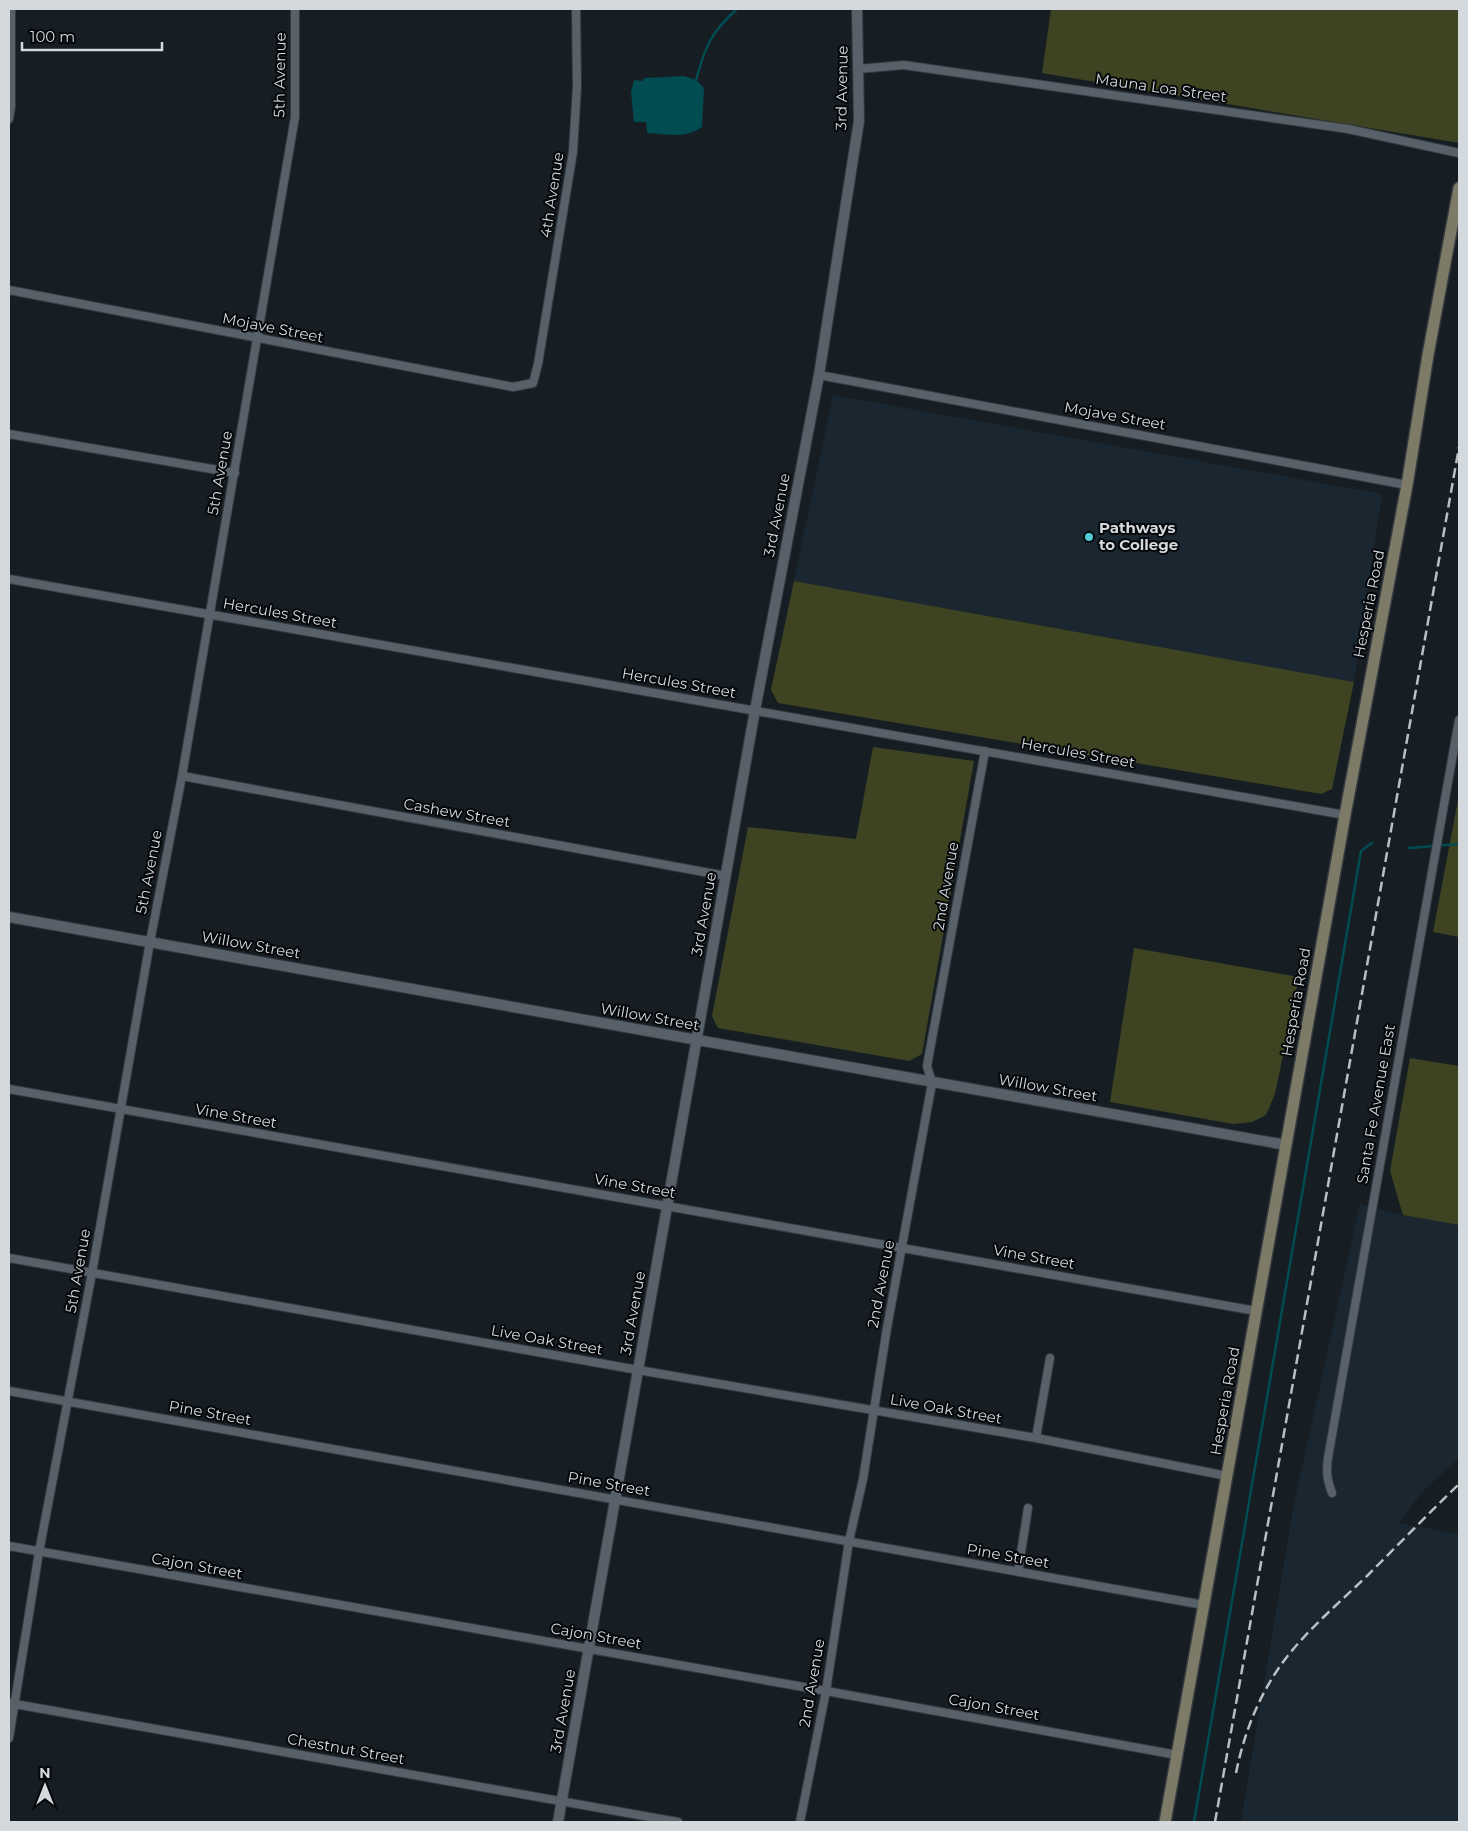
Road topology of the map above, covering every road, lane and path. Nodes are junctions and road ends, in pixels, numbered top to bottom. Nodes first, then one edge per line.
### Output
1 (11, 9) edge
2 (295, 9) edge
3 (576, 9) edge
4 (857, 9) edge
5 (858, 69) junction
6 (9, 119) edge
7 (1459, 153) edge
8 (1459, 188) edge
9 (9, 290) edge
10 (258, 339) junction
11 (818, 375) junction
12 (533, 384) joint
13 (9, 434) edge
14 (235, 473) junction
15 (1407, 485) junction
16 (9, 579) edge
17 (209, 615) junction
18 (755, 710) junction
19 (1459, 720) edge
20 (985, 751) junction
21 (182, 776) junction
22 (1345, 815) junction
23 (726, 876) junction
24 (9, 917) edge
25 (150, 942) junction
26 (697, 1041) junction
27 (932, 1083) junction
28 (9, 1089) edge
29 (120, 1109) junction
30 (1286, 1145) junction
31 (668, 1206) junction
32 (902, 1247) junction
33 (9, 1258) edge
34 (92, 1273) junction
35 (1256, 1311) junction
36 (1050, 1358) dead end
37 (638, 1370) junction
38 (9, 1391) edge
39 (67, 1402) junction
40 (873, 1410) junction
41 (1036, 1438) junction
42 (1227, 1476) junction
43 (1332, 1493) dead end
44 (617, 1499) junction
45 (1028, 1508) dead end
46 (849, 1541) junction
47 (9, 1546) edge
48 (39, 1552) junction
49 (1018, 1572) junction
50 (1204, 1605) junction
51 (588, 1649) junction
52 (826, 1691) junction
53 (12, 1703) edge
54 (9, 1738) edge
55 (1177, 1755) junction
56 (562, 1802) junction
57 (558, 1822) edge
58 (678, 1822) edge
59 (800, 1822) edge
60 (1165, 1822) edge

1 - 6 street
2 - 10 street, 5th Avenue
3 - 12 street, 4th Avenue
4 - 5 street, 3rd Avenue
5 - 7 street, Mauna Loa Street
5 - 11 street, 3rd Avenue
8 - 15 main road, Hesperia Road
9 - 10 street, Mojave Street
10 - 12 street, Mojave Street
10 - 14 street, 5th Avenue
11 - 15 street, Mojave Street
11 - 18 street, 3rd Avenue
13 - 14 street
14 - 17 street, 5th Avenue
15 - 22 main road, Hesperia Road
16 - 17 street, Hercules Street
17 - 18 street, Hercules Street
17 - 21 street, 5th Avenue
18 - 20 street, Hercules Street
18 - 23 street, 3rd Avenue
19 - 43 street, Santa Fe Avenue East
20 - 22 street, Hercules Street
20 - 27 street, 2nd Avenue
21 - 23 street, Cashew Street
21 - 25 street, 5th Avenue
22 - 30 main road, Hesperia Road
23 - 26 street, 3rd Avenue
24 - 25 street, Willow Street
25 - 26 street, Willow Street
25 - 29 street, 5th Avenue
26 - 27 street, Willow Street
26 - 31 street, 3rd Avenue
27 - 30 street, Willow Street
27 - 32 street, 2nd Avenue
28 - 29 street, Vine Street
29 - 31 street, Vine Street
29 - 34 street, 5th Avenue
30 - 35 main road, Hesperia Road
31 - 32 street, Vine Street
31 - 37 street, 3rd Avenue
32 - 35 street, Vine Street
32 - 40 street, 2nd Avenue
33 - 34 street, Live Oak Street
34 - 37 street, Live Oak Street
34 - 39 street, 5th Avenue
35 - 42 main road, Hesperia Road
36 - 41 street
37 - 40 street, Live Oak Street
37 - 44 street, 3rd Avenue
38 - 39 street, Pine Street
39 - 44 street, Pine Street
39 - 48 street, 5th Avenue
40 - 41 street, Live Oak Street
40 - 46 street, 2nd Avenue
41 - 42 street, Live Oak Street
42 - 50 main road, Hesperia Road
44 - 46 street, Pine Street
44 - 51 street, 3rd Avenue
45 - 49 street
46 - 49 street, Pine Street
46 - 52 street, 2nd Avenue
47 - 48 street, Cajon Street
48 - 51 street, Cajon Street
48 - 53 street, 5th Avenue
49 - 50 street, Pine Street
50 - 55 main road, Hesperia Road
51 - 52 street, Cajon Street
51 - 56 street, 3rd Avenue
52 - 55 street, Cajon Street
52 - 59 street, 2nd Avenue
53 - 54 street, 5th Avenue
53 - 56 street, Chestnut Street
55 - 60 main road, Hesperia Road
56 - 57 street, 3rd Avenue
56 - 58 street, Chestnut Street

